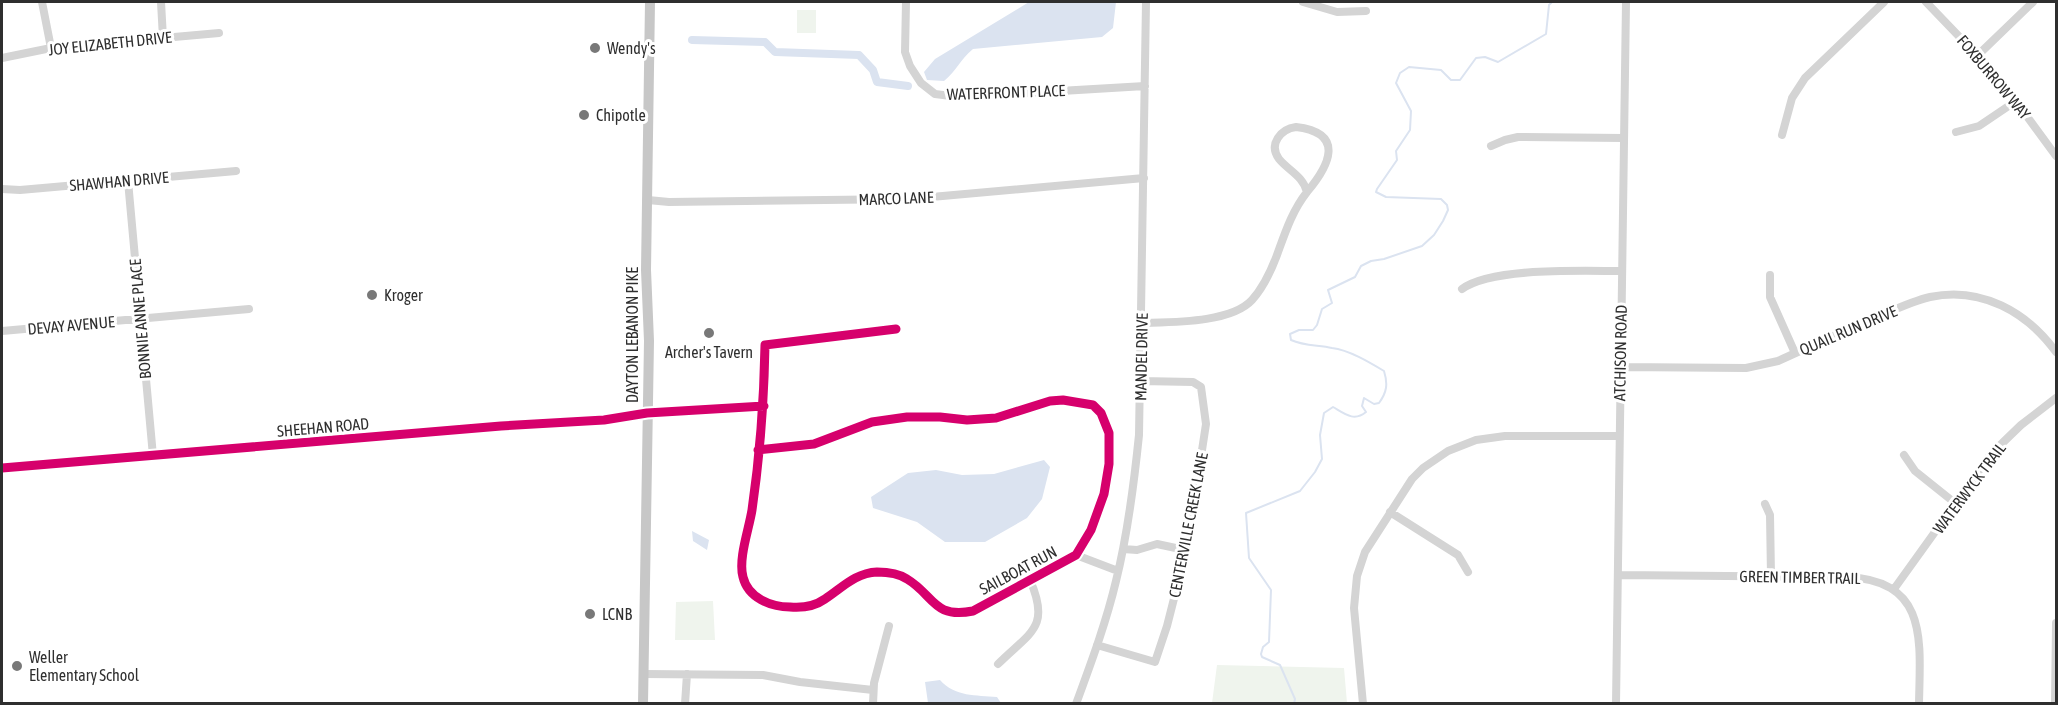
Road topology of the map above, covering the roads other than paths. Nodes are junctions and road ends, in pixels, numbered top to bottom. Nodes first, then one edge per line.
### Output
1 (42, 2) edge
2 (161, 2) edge
3 (650, 2) edge
4 (906, 2) edge
5 (1146, 2) edge
6 (1303, 2) edge
7 (1626, 2) edge
8 (1884, 2) edge
9 (1926, 2) edge
10 (2033, 2) edge
11 (1366, 11) dead end
12 (219, 33) dead end
13 (163, 38) junction
14 (51, 48) junction
15 (1978, 55) junction
16 (2, 58) edge
17 (1145, 86) junction
18 (2016, 101) junction
19 (1956, 132) dead end
20 (1782, 135) dead end
21 (1623, 138) junction
22 (1491, 146) dead end
23 (2056, 156) edge
24 (236, 171) dead end
25 (1144, 178) junction
26 (128, 181) junction
27 (2, 189) edge
28 (1307, 192) junction
29 (648, 200) junction
30 (1621, 271) junction
31 (1770, 275) dead end
32 (1462, 289) dead end
33 (249, 309) dead end
34 (140, 319) junction
35 (1142, 323) junction
36 (896, 329) dead end
37 (2, 331) edge
38 (2056, 352) edge
39 (1795, 353) junction
40 (1620, 367) junction
41 (1141, 381) junction
42 (2056, 398) edge
43 (764, 406) junction
44 (647, 413) junction
45 (1619, 436) junction
46 (758, 450) junction
47 (1904, 455) dead end
48 (153, 456) junction
49 (2, 468) edge
50 (1955, 503) junction
51 (1765, 504) dead end
52 (1390, 512) junction
53 (1123, 549) junction
54 (1185, 550) junction
55 (1076, 555) junction
56 (1118, 570) junction
57 (1468, 572) dead end
58 (1619, 574) junction
59 (1771, 576) junction
60 (1030, 580) junction
61 (1894, 589) junction
62 (2056, 623) edge
63 (888, 626) dead end
64 (1097, 645) junction
65 (998, 664) dead end
66 (644, 674) junction
67 (687, 674) junction
68 (873, 690) junction
69 (643, 704) edge
70 (685, 704) edge
71 (873, 704) edge
72 (1076, 704) edge
73 (1363, 704) edge
74 (1616, 704) edge
75 (1919, 704) edge
76 (2055, 704) edge

1 - 14 street
2 - 13 street
3 - 29 main road, DAYTON LEBANON PIKE
4 - 17 street, WATERFRONT PLACE
5 - 17 street, MANDEL DRIVE
6 - 11 street
7 - 21 street, ATCHISON ROAD
8 - 20 street
9 - 15 street, FOXBURROW WAY
10 - 15 street
12 - 13 street, JOY ELIZABETH DRIVE
13 - 14 street, JOY ELIZABETH DRIVE
14 - 16 street, JOY ELIZABETH DRIVE
15 - 18 street, FOXBURROW WAY
17 - 25 street, MANDEL DRIVE
18 - 19 street
18 - 23 street, FOXBURROW WAY
21 - 22 street
21 - 30 street, ATCHISON ROAD
24 - 26 street, SHAWHAN DRIVE
25 - 29 street, MARCO LANE
25 - 35 street, MANDEL DRIVE
26 - 27 street, SHAWHAN DRIVE
26 - 34 street, BONNIE ANNE PLACE
28 - 28 street
28 - 35 street
29 - 44 main road, DAYTON LEBANON PIKE
30 - 32 street
30 - 40 street, ATCHISON ROAD
31 - 39 street
33 - 34 street, DEVAY AVENUE
34 - 37 street, DEVAY AVENUE
34 - 48 street, BONNIE ANNE PLACE
35 - 41 street, MANDEL DRIVE
36 - 43 street, SAILBOAT RUN
38 - 39 street, QUAIL RUN DRIVE
39 - 40 street, QUAIL RUN DRIVE
40 - 45 street, ATCHISON ROAD
41 - 53 street, MANDEL DRIVE
41 - 54 street, CENTERVILLE CREEK LANE
42 - 50 street, WATERWYCK TRAIL
43 - 44 street, SHEEHAN ROAD
43 - 46 street, SAILBOAT RUN
44 - 48 street, SHEEHAN ROAD
44 - 66 main road, DAYTON LEBANON PIKE
45 - 52 street
45 - 58 street, ATCHISON ROAD
46 - 55 street, SAILBOAT RUN
46 - 60 street, SAILBOAT RUN
47 - 50 street
48 - 49 street, SHEEHAN ROAD
50 - 61 street, WATERWYCK TRAIL
51 - 59 street
52 - 57 street
52 - 73 street
53 - 54 street
53 - 56 street, MANDEL DRIVE
54 - 64 street, CENTERVILLE CREEK LANE
55 - 56 street
55 - 60 street, SAILBOAT RUN
56 - 64 street, MANDEL DRIVE
58 - 59 street, GREEN TIMBER TRAIL
58 - 74 street, ATCHISON ROAD
59 - 61 street, GREEN TIMBER TRAIL
60 - 65 street
61 - 75 street
62 - 76 street
63 - 68 street
64 - 72 street, MANDEL DRIVE
66 - 67 street
66 - 69 main road, DAYTON LEBANON PIKE
67 - 68 street
67 - 70 street
68 - 71 street

